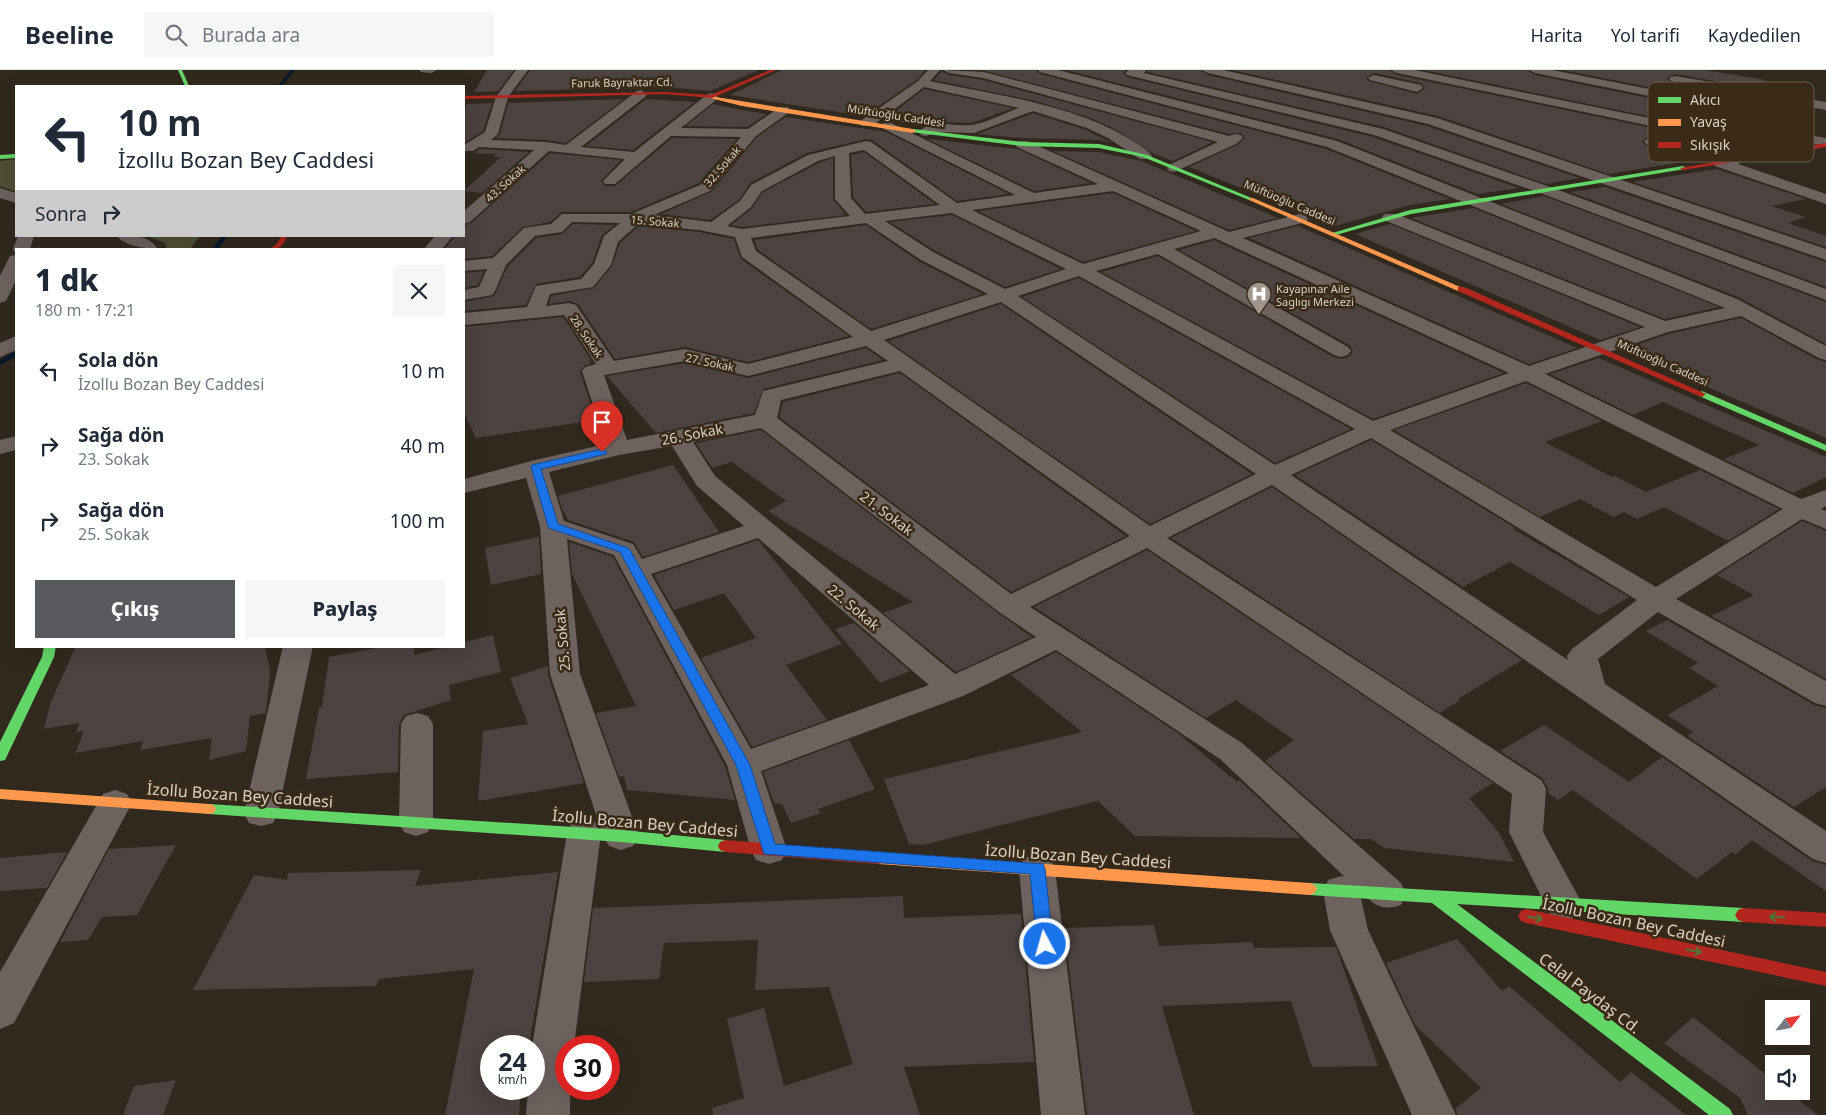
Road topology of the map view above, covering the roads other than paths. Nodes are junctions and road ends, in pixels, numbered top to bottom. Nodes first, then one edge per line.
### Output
1 (180, 70) edge
2 (425, 70) edge
3 (432, 70) edge
4 (522, 70) edge
5 (774, 70) edge
6 (934, 70) edge
7 (949, 70) edge
8 (1044, 70) edge
9 (1116, 70) edge
10 (1208, 70) edge
11 (1455, 70) edge
12 (1535, 70) edge
13 (1135, 72) edge
14 (1383, 74) edge
15 (1665, 77) dead end
16 (1693, 82) edge
17 (922, 83) junction
18 (1099, 84) junction
19 (187, 85) edge
20 (1348, 89) dead end
21 (1432, 91) dead end
22 (1648, 92) edge
23 (641, 94) junction
24 (1329, 96) junction
25 (502, 97) junction
26 (712, 97) junction
27 (465, 98) edge
28 (1031, 108) junction
29 (1646, 108) dead end
30 (784, 110) junction
31 (1294, 111) junction
32 (867, 123) junction
33 (1648, 124) edge
34 (886, 126) junction
35 (1259, 126) junction
36 (670, 132) junction
37 (926, 132) junction
38 (751, 133) junction
39 (1640, 139) dead end
40 (1231, 141) junction
41 (1648, 141) edge
42 (1022, 144) junction
43 (866, 145) junction
44 (546, 146) junction
45 (469, 148) edge
46 (569, 150) junction
47 (842, 150) junction
48 (15, 156) edge
49 (638, 156) junction
50 (1145, 156) junction
51 (0, 158) edge
52 (1728, 162) joint
53 (1174, 168) junction
54 (1191, 175) junction
55 (610, 181) dead end
56 (1163, 181) dead end
57 (1613, 181) junction
58 (1144, 185) dead end
59 (1120, 188) junction
60 (1548, 191) junction
61 (1032, 198) junction
62 (1826, 198) edge
63 (1476, 202) junction
64 (953, 207) junction
65 (1390, 217) junction
66 (635, 218) junction
67 (465, 219) edge
68 (865, 219) junction
69 (1300, 219) junction
70 (715, 227) junction
71 (742, 234) junction
72 (1222, 234) junction
73 (1332, 234) junction
74 (128, 237) edge
75 (284, 237) edge
76 (444, 237) edge
77 (149, 248) edge
78 (276, 248) edge
79 (433, 248) edge
80 (1160, 248) junction
81 (1826, 255) edge
82 (15, 262) edge
83 (498, 262) junction
84 (465, 266) edge
85 (1081, 270) junction
86 (465, 295) edge
87 (1002, 295) junction
88 (1826, 295) edge
89 (0, 297) edge
90 (1743, 310) junction
91 (535, 312) junction
92 (465, 319) edge
93 (1662, 328) junction
94 (14, 332) edge
95 (868, 339) junction
96 (1603, 349) junction
97 (1821, 349) edge
98 (0, 351) edge
99 (1341, 351) dead end
100 (902, 364) junction
101 (609, 368) junction
102 (748, 370) junction
103 (1527, 373) junction
104 (768, 408) junction
105 (1372, 429) junction
106 (679, 438) junction
107 (15, 443) edge
108 (0, 447) edge
109 (619, 448) junction
110 (1826, 448) edge
111 (536, 467) junction
112 (1274, 475) junction
113 (465, 486) edge
114 (1826, 497) edge
115 (1802, 508) junction
116 (1826, 520) edge
117 (553, 526) junction
118 (760, 529) junction
119 (1150, 538) junction
120 (635, 570) junction
121 (1656, 598) junction
122 (1009, 606) junction
123 (1058, 638) junction
124 (50, 648) edge
125 (298, 648) edge
126 (952, 688) junction
127 (1592, 691) junction
128 (1826, 695) edge
129 (417, 724) dead end
130 (0, 756) edge
131 (743, 765) junction
132 (0, 794) edge
133 (115, 803) junction
134 (261, 813) junction
135 (416, 822) junction
136 (603, 835) junction
137 (769, 850) junction
138 (1826, 850) edge
139 (1037, 869) junction
140 (1340, 891) junction
141 (1388, 894) junction
142 (1436, 898) junction
143 (1564, 905) junction
144 (1826, 920) edge
145 (1826, 979) edge
146 (0, 1010) edge
147 (548, 1115) edge
148 (1063, 1115) edge
149 (1434, 1115) edge
150 (1724, 1115) edge

1 - 19 street
2 - 3 street
4 - 25 street
5 - 26 street, Faruk Bayraktar Cd.
6 - 17 street
7 - 40 street
8 - 18 street
9 - 13 street
10 - 24 street
11 - 29 street
12 - 22 street
13 - 18 street
13 - 31 street
14 - 21 street
14 - 33 street
15 - 16 street
17 - 28 street
17 - 32 street
18 - 35 street
20 - 24 street
23 - 25 street, Faruk Bayraktar Cd.
23 - 26 street, Faruk Bayraktar Cd.
23 - 46 street
24 - 31 street
24 - 57 street
25 - 27 street, Faruk Bayraktar Cd.
25 - 45 street
26 - 30 street, Müftüoğlu Caddesi
26 - 36 street
28 - 37 street
28 - 50 street
30 - 32 street, Müftüoğlu Caddesi
30 - 38 street, 32. Sokak
31 - 35 street
31 - 60 street
32 - 34 street, Müftüoğlu Caddesi
34 - 37 street, Müftüoğlu Caddesi
34 - 43 street
34 - 61 street
35 - 40 street
35 - 63 street
36 - 38 street
36 - 49 street
37 - 42 street, Müftüoğlu Caddesi
38 - 66 street, 32. Sokak
39 - 41 street
40 - 53 street
42 - 50 street, Müftüoğlu Caddesi
42 - 59 street
43 - 47 street
43 - 64 street
44 - 45 street
44 - 46 street
44 - 67 street, 43. Sokak
46 - 49 street
47 - 68 street
47 - 70 street
48 - 51 street
49 - 55 street
50 - 53 street, Müftüoğlu Caddesi
52 - 57 street
52 - 62 street
53 - 54 street, Müftüoğlu Caddesi
54 - 56 street
54 - 69 street, Müftüoğlu Caddesi
57 - 60 street
57 - 81 street
58 - 59 street
59 - 61 street
59 - 72 street
60 - 63 street
60 - 88 street
61 - 64 street
63 - 65 street
63 - 90 street
64 - 68 street
64 - 85 street
65 - 73 street
65 - 93 street
66 - 70 street, 15. Sokak
66 - 83 street, 15. Sokak
66 - 91 street
68 - 71 street
68 - 87 street
69 - 72 street, 27. Sokak
69 - 73 street, Müftüoğlu Caddesi
70 - 71 street, 15. Sokak
71 - 95 street
72 - 80 street, 27. Sokak
72 - 103 street
73 - 96 street, Müftüoğlu Caddesi
74 - 77 street
75 - 78 street
76 - 79 street
80 - 85 street, 27. Sokak
80 - 99 street
82 - 89 street
83 - 84 street
83 - 86 street
85 - 87 street, 27. Sokak
85 - 105 street
87 - 95 street, 27. Sokak
87 - 112 street
90 - 93 street
90 - 97 street
91 - 92 street, 28. Sokak
91 - 101 street, 28. Sokak
93 - 96 street
94 - 98 street
95 - 100 street
95 - 102 street, 27. Sokak
96 - 103 street
96 - 110 street, Müftüoğlu Caddesi
100 - 104 street, 26. Sokak
100 - 119 street
101 - 102 street, 27. Sokak
101 - 109 street, 28. Sokak
102 - 104 street, 21. Sokak
103 - 105 street
103 - 115 street
104 - 106 street, 26. Sokak
104 - 122 street, 21. Sokak
105 - 112 street
105 - 121 street
106 - 109 street, 26. Sokak
106 - 118 street, 22. Sokak
107 - 108 street
109 - 111 street, 26. Sokak
111 - 113 street, 26. Sokak
111 - 117 street, 25. Sokak
112 - 119 street
112 - 127 street
114 - 115 street
115 - 116 street
115 - 121 street
117 - 120 street
117 - 136 street, 25. Sokak
118 - 120 street
118 - 126 street, 22. Sokak
119 - 122 street
119 - 143 street
120 - 131 street
121 - 127 street
121 - 128 street
122 - 123 street, 21. Sokak
123 - 126 street
123 - 141 street, 21. Sokak
124 - 130 street
125 - 134 street
126 - 131 street
127 - 138 street
129 - 135 street
131 - 137 street
132 - 133 street, İzollu Bozan Bey Caddesi
133 - 134 street, İzollu Bozan Bey Caddesi
133 - 146 street
134 - 135 street, İzollu Bozan Bey Caddesi
135 - 136 street, İzollu Bozan Bey Caddesi
136 - 137 street, İzollu Bozan Bey Caddesi
136 - 147 street
137 - 139 street, İzollu Bozan Bey Caddesi
139 - 140 street, İzollu Bozan Bey Caddesi
139 - 148 street
140 - 141 street, İzollu Bozan Bey Caddesi
140 - 149 street
141 - 142 street, İzollu Bozan Bey Caddesi
142 - 143 street, İzollu Bozan Bey Caddesi
142 -> 145 street, İzollu Bozan Bey Caddesi
142 - 150 street, Celal Paydaş Cd.
144 -> 143 street, İzollu Bozan Bey Caddesi

